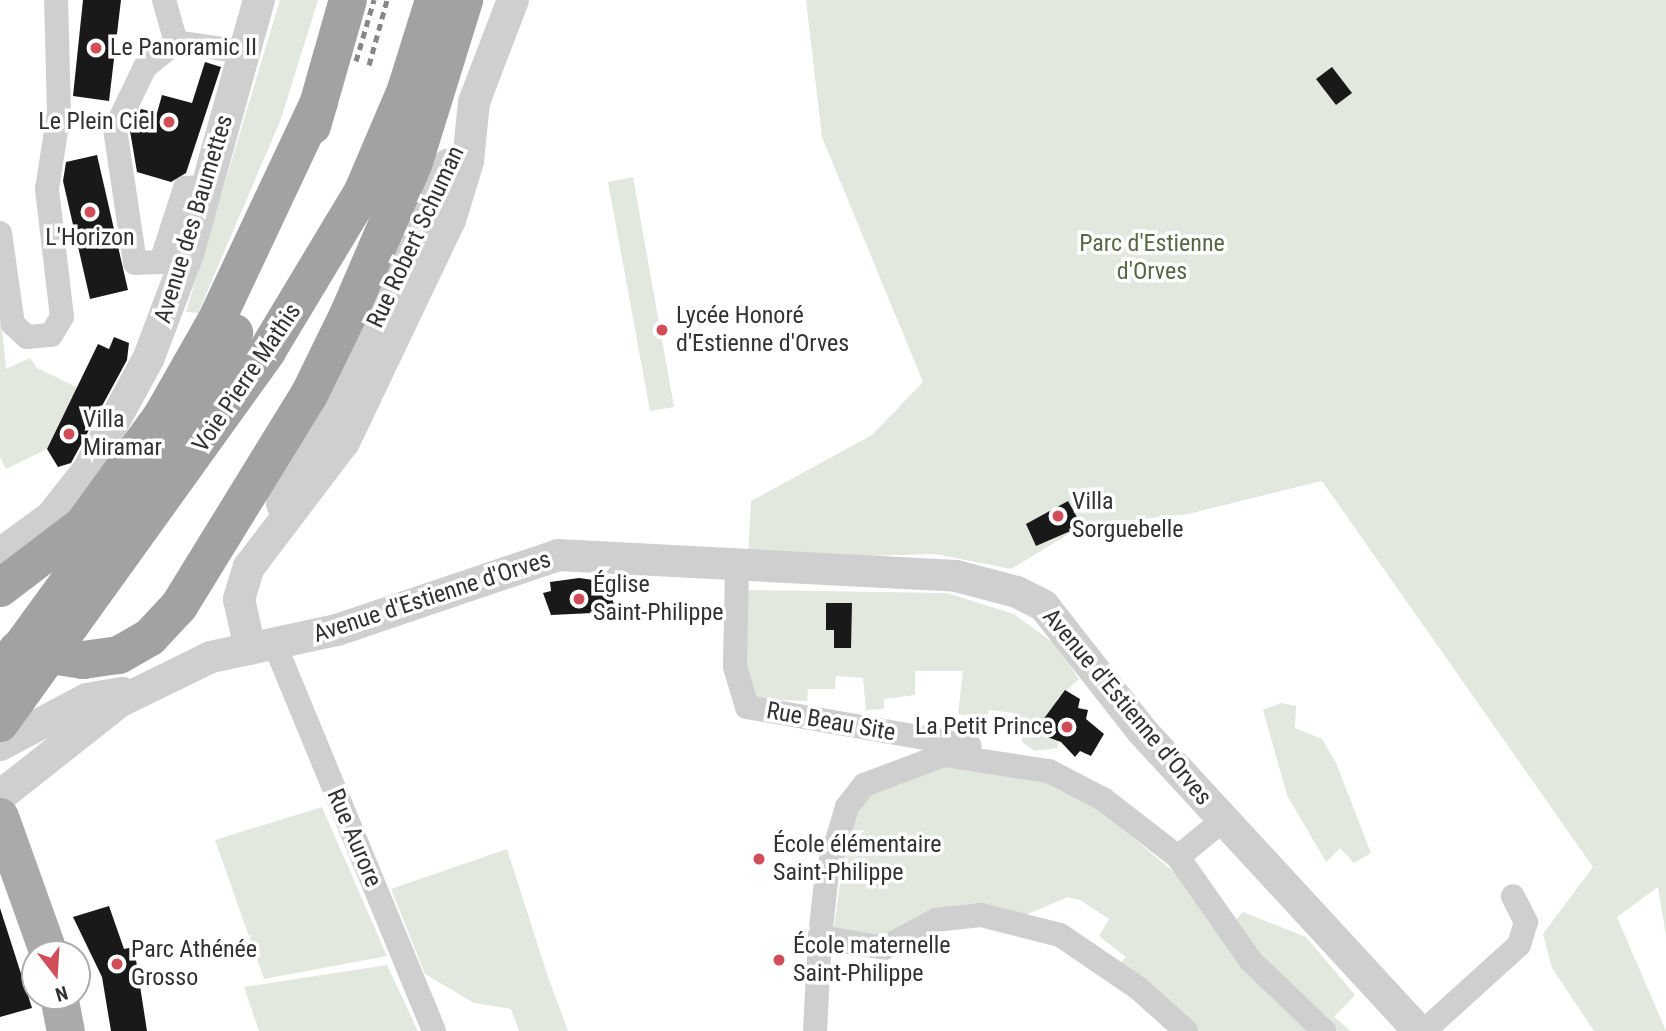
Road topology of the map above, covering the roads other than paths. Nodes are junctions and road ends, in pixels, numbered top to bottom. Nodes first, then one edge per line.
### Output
1 (56, 0) edge
2 (164, 0) edge
3 (259, 0) edge
4 (348, 0) edge
5 (435, 0) edge
6 (464, 0) edge
7 (513, 0) edge
8 (176, 42) junction
9 (243, 52) junction
10 (319, 102) junction
11 (205, 187) junction
12 (0, 233) edge
13 (0, 554) edge
14 (737, 569) junction
15 (0, 588) edge
16 (0, 645) edge
17 (263, 647) junction
18 (42, 657) junction
19 (0, 669) edge
20 (0, 676) edge
21 (137, 691) junction
22 (0, 723) edge
23 (0, 745) edge
24 (1049, 771) junction
25 (0, 796) edge
26 (0, 817) edge
27 (1223, 820) junction
28 (1178, 857) junction
29 (1513, 896) dead end
30 (820, 937) junction
31 (44, 940) edge
32 (62, 1010) edge
33 (66, 1031) edge
34 (434, 1031) edge
35 (815, 1031) edge
36 (1186, 1031) edge
37 (1324, 1031) edge
38 (1422, 1031) edge

1 - 12 street
2 - 8 street
3 - 9 street, Avenue des Baumettes
4 - 10 highway, Voie Pierre Mathis
5 - 22 highway, Voie Pierre Mathis, bridge
6 - 18 highway
7 - 17 street, Rue Robert Schuman
8 - 9 street
8 - 11 street
9 - 11 street, Avenue des Baumettes
10 - 15 highway
10 - 20 highway, Voie Pierre Mathis, bridge
11 - 13 street, Avenue des Baumettes
14 - 17 street, Avenue d'Estienne d'Orves
14 - 24 street, Rue Beau Site
14 - 27 street, Avenue d'Estienne d'Orves
16 - 18 highway
17 - 21 street, Avenue d'Estienne d'Orves
17 - 34 street, Rue Aurore
18 - 19 highway
21 - 23 street, Avenue d'Estienne d'Orves
21 - 25 street, Avenue d'Estienne d'Orves
24 - 28 street
24 - 30 street
26 - 31 main road
27 - 28 street
27 - 38 street, Avenue d'Estienne d'Orves
28 - 37 street
29 - 38 street
30 - 35 street
30 - 36 street
32 - 33 main road

